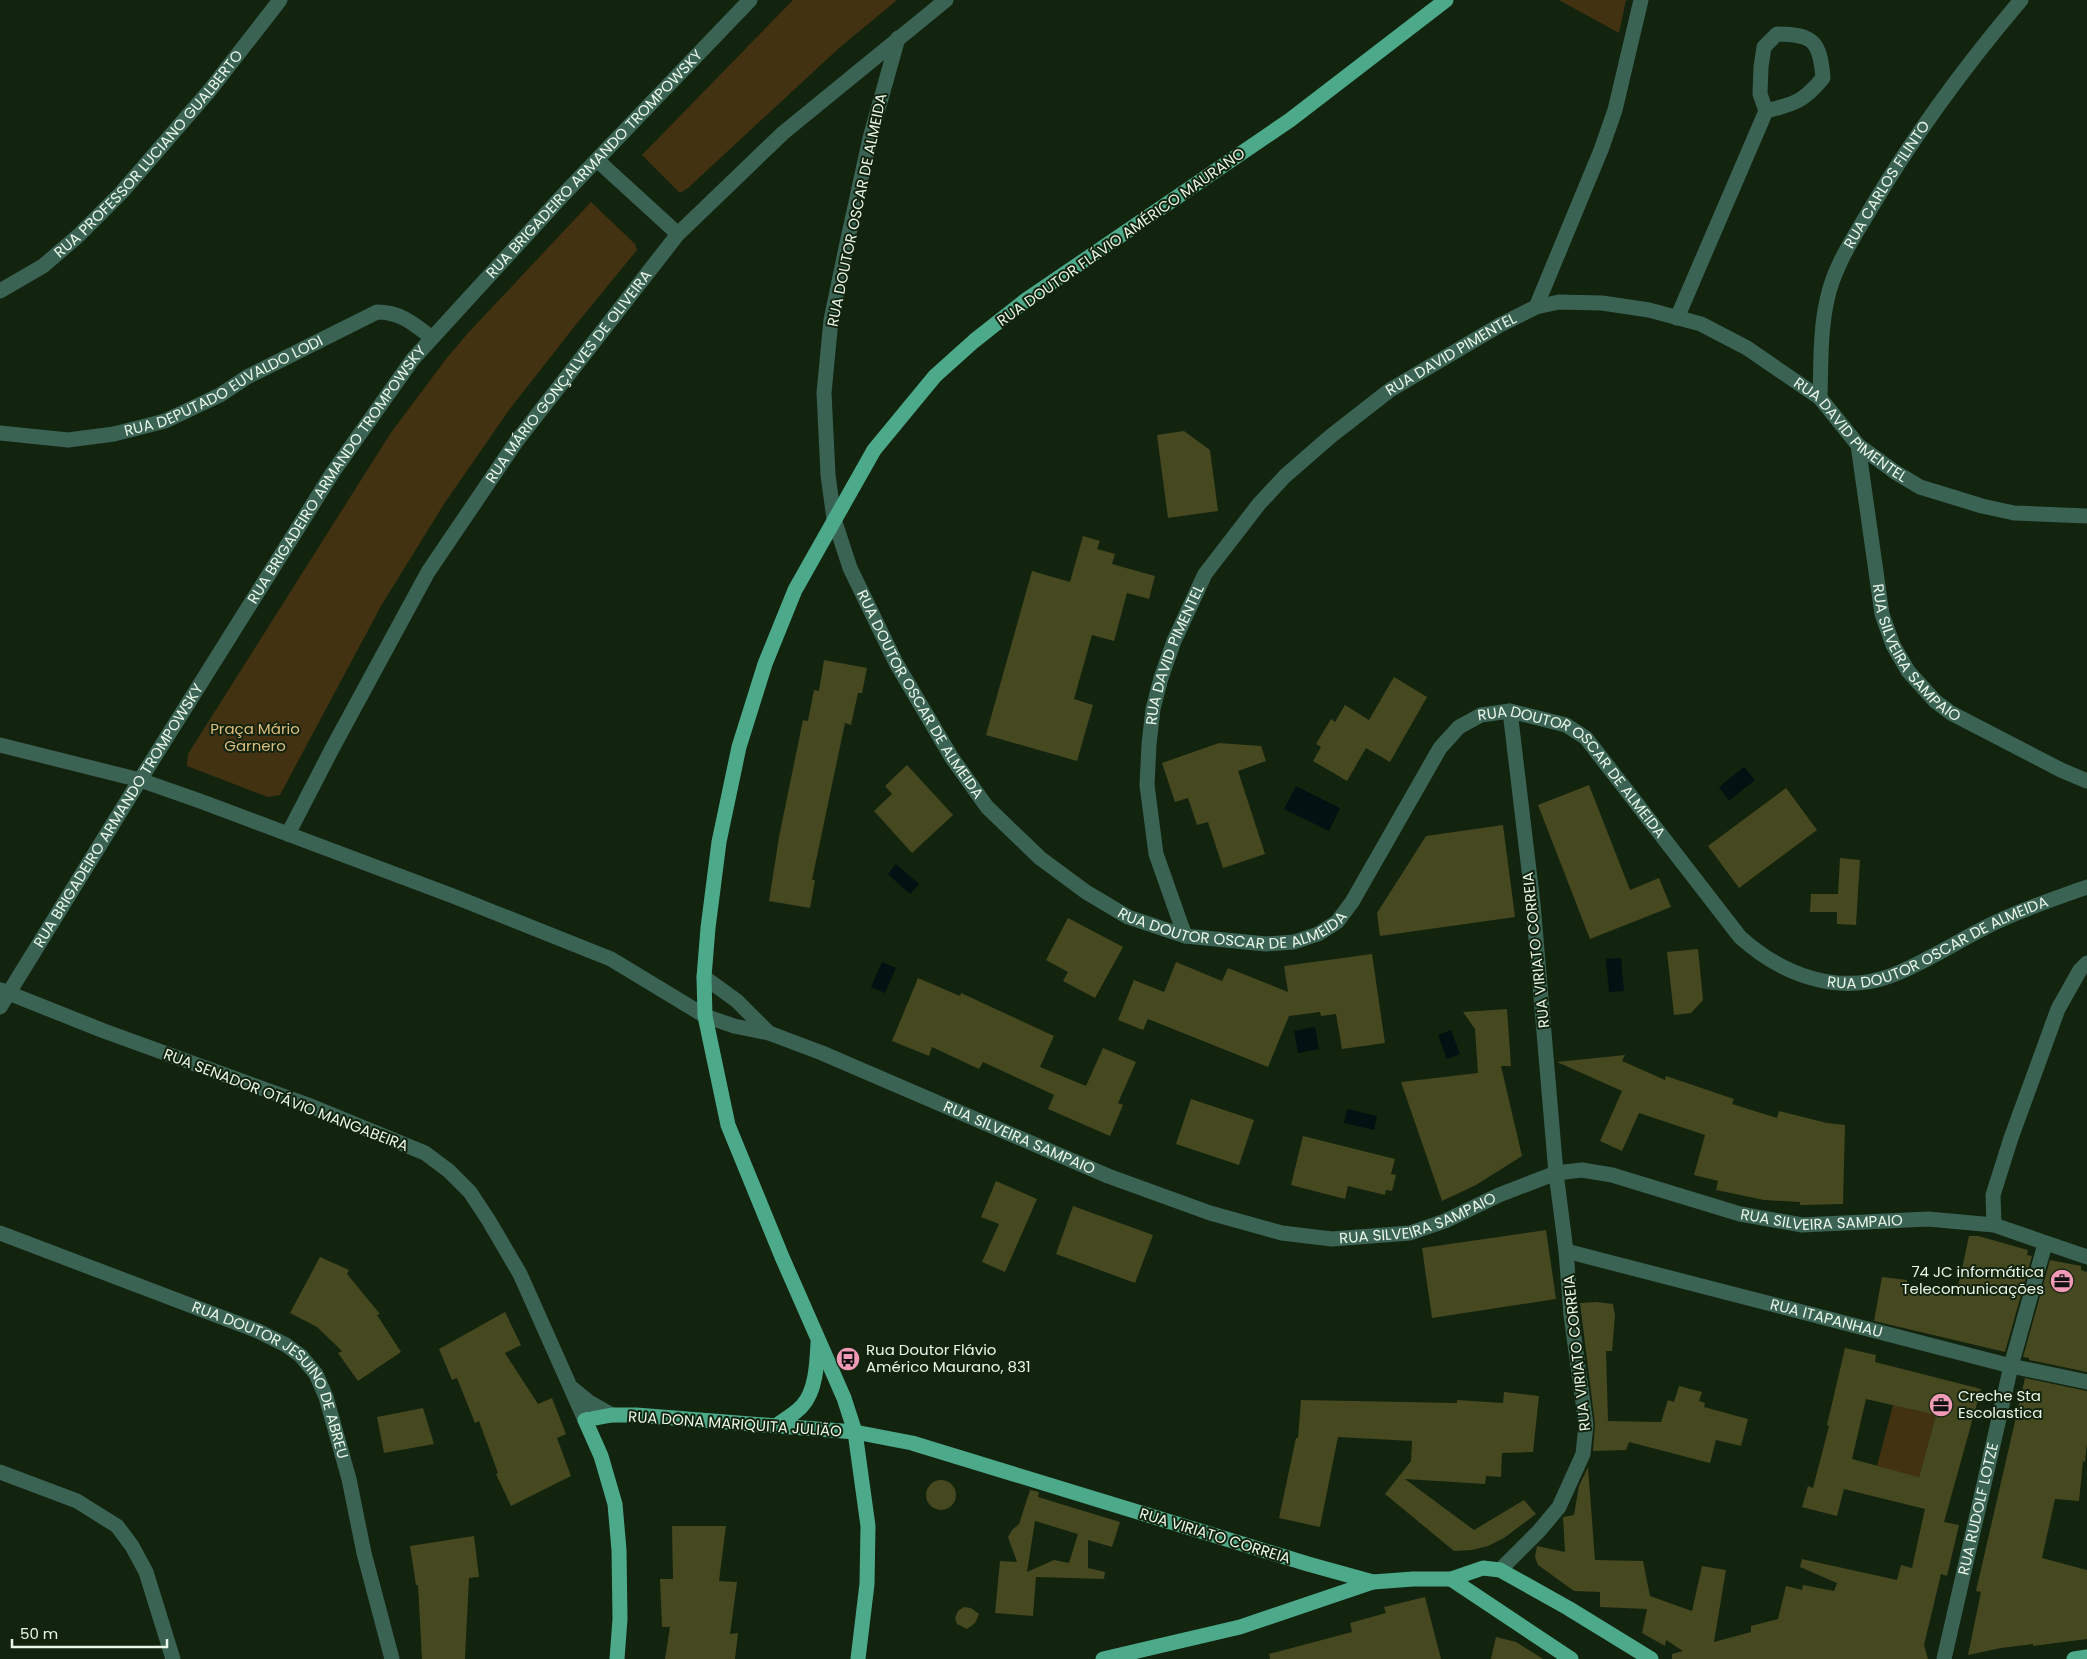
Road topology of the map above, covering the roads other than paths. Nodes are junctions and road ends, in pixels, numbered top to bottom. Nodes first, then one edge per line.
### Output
1 (280, 0) edge
2 (750, 0) edge
3 (946, 0) edge
4 (1446, 0) edge
5 (1641, 0) edge
6 (2021, 0) edge
7 (898, 38) junction
8 (1766, 111) junction
9 (596, 160) junction
10 (678, 234) junction
11 (0, 291) edge
12 (1536, 307) junction
13 (1677, 318) junction
14 (432, 338) junction
15 (1820, 398) junction
16 (0, 433) edge
17 (1858, 445) junction
18 (2087, 516) edge
19 (834, 519) junction
20 (1510, 711) junction
21 (0, 745) edge
22 (140, 780) junction
23 (2087, 781) edge
24 (288, 834) junction
25 (2087, 887) edge
26 (1185, 936) junction
27 (2087, 963) edge
28 (704, 978) junction
29 (5, 991) edge
30 (0, 1007) edge
31 (705, 1016) junction
32 (769, 1033) junction
33 (1556, 1173) junction
34 (1994, 1225) junction
35 (0, 1233) edge
36 (2045, 1244) junction
37 (1566, 1251) junction
38 (2087, 1258) edge
39 (818, 1339) junction
40 (2011, 1366) junction
41 (2087, 1382) edge
42 (570, 1385) junction
43 (612, 1416) junction
44 (585, 1420) junction
45 (777, 1425) junction
46 (855, 1432) junction
47 (0, 1472) edge
48 (1500, 1570) junction
49 (1452, 1579) junction
50 (1373, 1582) junction
51 (2087, 1657) edge
52 (173, 1659) edge
53 (392, 1659) edge
54 (617, 1659) edge
55 (858, 1659) edge
56 (1103, 1659) edge
57 (1571, 1659) edge
58 (1651, 1659) edge
59 (1944, 1659) edge
60 (2074, 1659) edge

1 - 11 street, RUA PROFESSOR LUCIANO GUALBERTO
2 - 9 street, RUA BRIGADEIRO ARMANDO TROMPOWSKY
3 - 7 street, RUA MÁRIO GONÇALVES DE OLIVEIRA
4 - 19 main road, RUA DOUTOR FLÁVIO AMÉRICO MAURANO
5 - 12 street
6 - 15 street, RUA CARLOS FILINTO
7 - 10 street, RUA MÁRIO GONÇALVES DE OLIVEIRA
7 - 19 street, RUA DOUTOR OSCAR DE ALMEIDA
8 - 8 street
8 - 13 street
9 - 10 street
9 - 14 street, RUA BRIGADEIRO ARMANDO TROMPOWSKY
10 - 24 street, RUA MÁRIO GONÇALVES DE OLIVEIRA
12 - 13 street, RUA DAVID PIMENTEL
12 - 26 street, RUA DAVID PIMENTEL
13 - 15 street, RUA DAVID PIMENTEL
14 - 16 street, RUA DEPUTADO EUVALDO LODI
14 - 22 street, RUA BRIGADEIRO ARMANDO TROMPOWSKY
15 - 17 street, RUA DAVID PIMENTEL
17 - 18 street, RUA DAVID PIMENTEL
17 - 23 street, RUA SILVEIRA SAMPAIO
19 - 26 street, RUA DOUTOR OSCAR DE ALMEIDA
19 - 28 main road, RUA DOUTOR FLÁVIO AMÉRICO MAURANO
20 - 25 street, RUA DOUTOR OSCAR DE ALMEIDA
20 - 26 street, RUA DOUTOR OSCAR DE ALMEIDA
20 - 33 street, RUA VIRIATO CORREIA
21 - 22 street, RUA SILVEIRA SAMPAIO
22 - 24 street, RUA SILVEIRA SAMPAIO
22 - 29 street, RUA BRIGADEIRO ARMANDO TROMPOWSKY
24 - 31 street, RUA SILVEIRA SAMPAIO
27 - 34 street
28 - 31 main road, RUA DOUTOR FLÁVIO AMÉRICO MAURANO
28 - 32 street, RUA SILVEIRA SAMPAIO
29 - 30 street, RUA BRIGADEIRO ARMANDO TROMPOWSKY
29 - 42 street, RUA SENADOR OTÁVIO MANGABEIRA
31 - 32 street, RUA SILVEIRA SAMPAIO
31 - 39 main road, RUA DOUTOR FLÁVIO AMÉRICO MAURANO
32 - 33 street, RUA SILVEIRA SAMPAIO
33 - 34 street, RUA SILVEIRA SAMPAIO
33 - 37 street, RUA VIRIATO CORREIA
34 - 36 street, RUA SILVEIRA SAMPAIO
35 - 53 street, RUA DOUTOR JESUINO DE ABREU
36 - 38 street, RUA SILVEIRA SAMPAIO
36 - 40 street, RUA RUDOLF LOTZE
37 - 40 street, RUA ITAPANHAU
37 - 48 street, RUA VIRIATO CORREIA
39 - 45 main road, RUA DOUTOR FLÁVIO AMÉRICO MAURANO
39 - 46 main road, RUA DOUTOR FLÁVIO AMÉRICO MAURANO
40 - 41 street, RUA ITAPANHAU
40 - 59 street, RUA RUDOLF LOTZE
42 - 43 street, RUA SENADOR OTÁVIO MANGABEIRA
42 - 44 street, RUA SENADOR OTÁVIO MANGABEIRA
43 - 44 main road, RUA DONA MARIQUITA JULIÃO
43 - 45 main road, RUA DONA MARIQUITA JULIÃO
44 - 54 main road, RUA SENADOR OTÁVIO MANGABEIRA
45 - 46 main road, RUA DONA MARIQUITA JULIÃO
46 - 50 main road, RUA VIRIATO CORREIA
46 - 55 main road, RUA DOUTOR FLÁVIO AMÉRICO MAURANO
47 - 52 street
48 - 49 main road, RUA VIRIATO CORREIA
48 - 58 main road
49 - 50 main road, RUA VIRIATO CORREIA
49 - 57 main road
50 - 56 main road
51 - 60 main road

